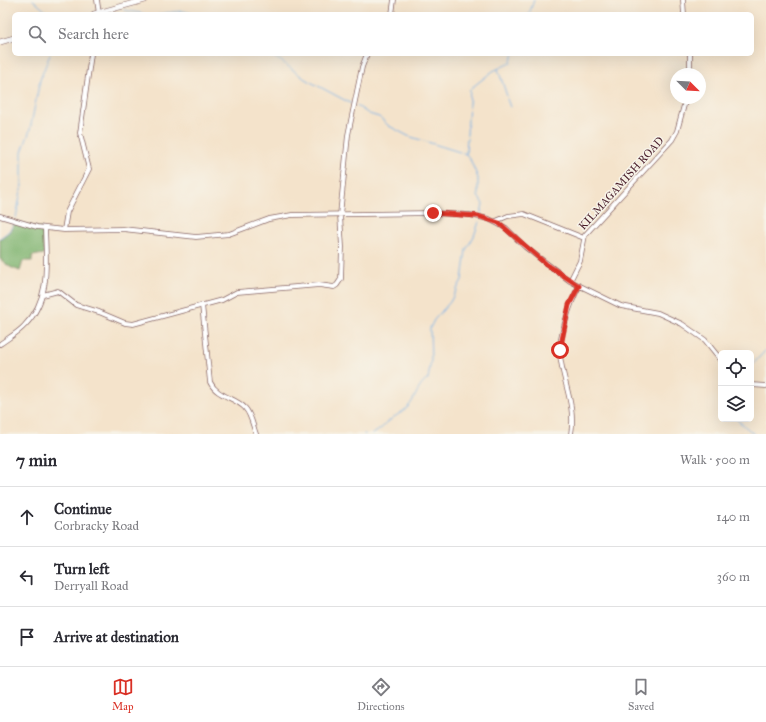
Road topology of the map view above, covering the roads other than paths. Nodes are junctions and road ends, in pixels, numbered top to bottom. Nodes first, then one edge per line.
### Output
1 (97, 0) edge
2 (145, 0) edge
3 (394, 0) edge
4 (683, 0) edge
5 (98, 12) edge
6 (105, 12) edge
7 (392, 12) edge
8 (684, 12) edge
9 (12, 39) edge
10 (0, 42) edge
11 (90, 56) edge
12 (366, 56) edge
13 (690, 56) edge
14 (690, 68) edge
15 (684, 104) edge
16 (341, 213) junction
17 (0, 216) edge
18 (496, 221) junction
19 (45, 228) junction
20 (64, 230) junction
21 (584, 238) junction
22 (570, 281) junction
23 (579, 286) junction
24 (43, 295) junction
25 (202, 305) junction
26 (0, 344) edge
27 (718, 356) edge
28 (754, 385) edge
29 (766, 386) edge
30 (256, 434) edge
31 (571, 434) edge

1 - 5 street
2 - 6 main road
3 - 7 street
4 - 8 street
9 - 10 main road
11 - 20 street
12 - 16 street
13 - 14 street
15 - 21 street, KILMAGAMISH ROAD
16 - 18 street
16 - 20 street
16 - 25 street
17 - 19 street
18 - 21 street
18 - 22 street
19 - 20 street
19 - 24 street
21 - 22 street, KILMAGAMISH ROAD
22 - 23 street
23 - 27 street
23 - 31 street
24 - 25 street
24 - 26 street
25 - 30 street
28 - 29 street

